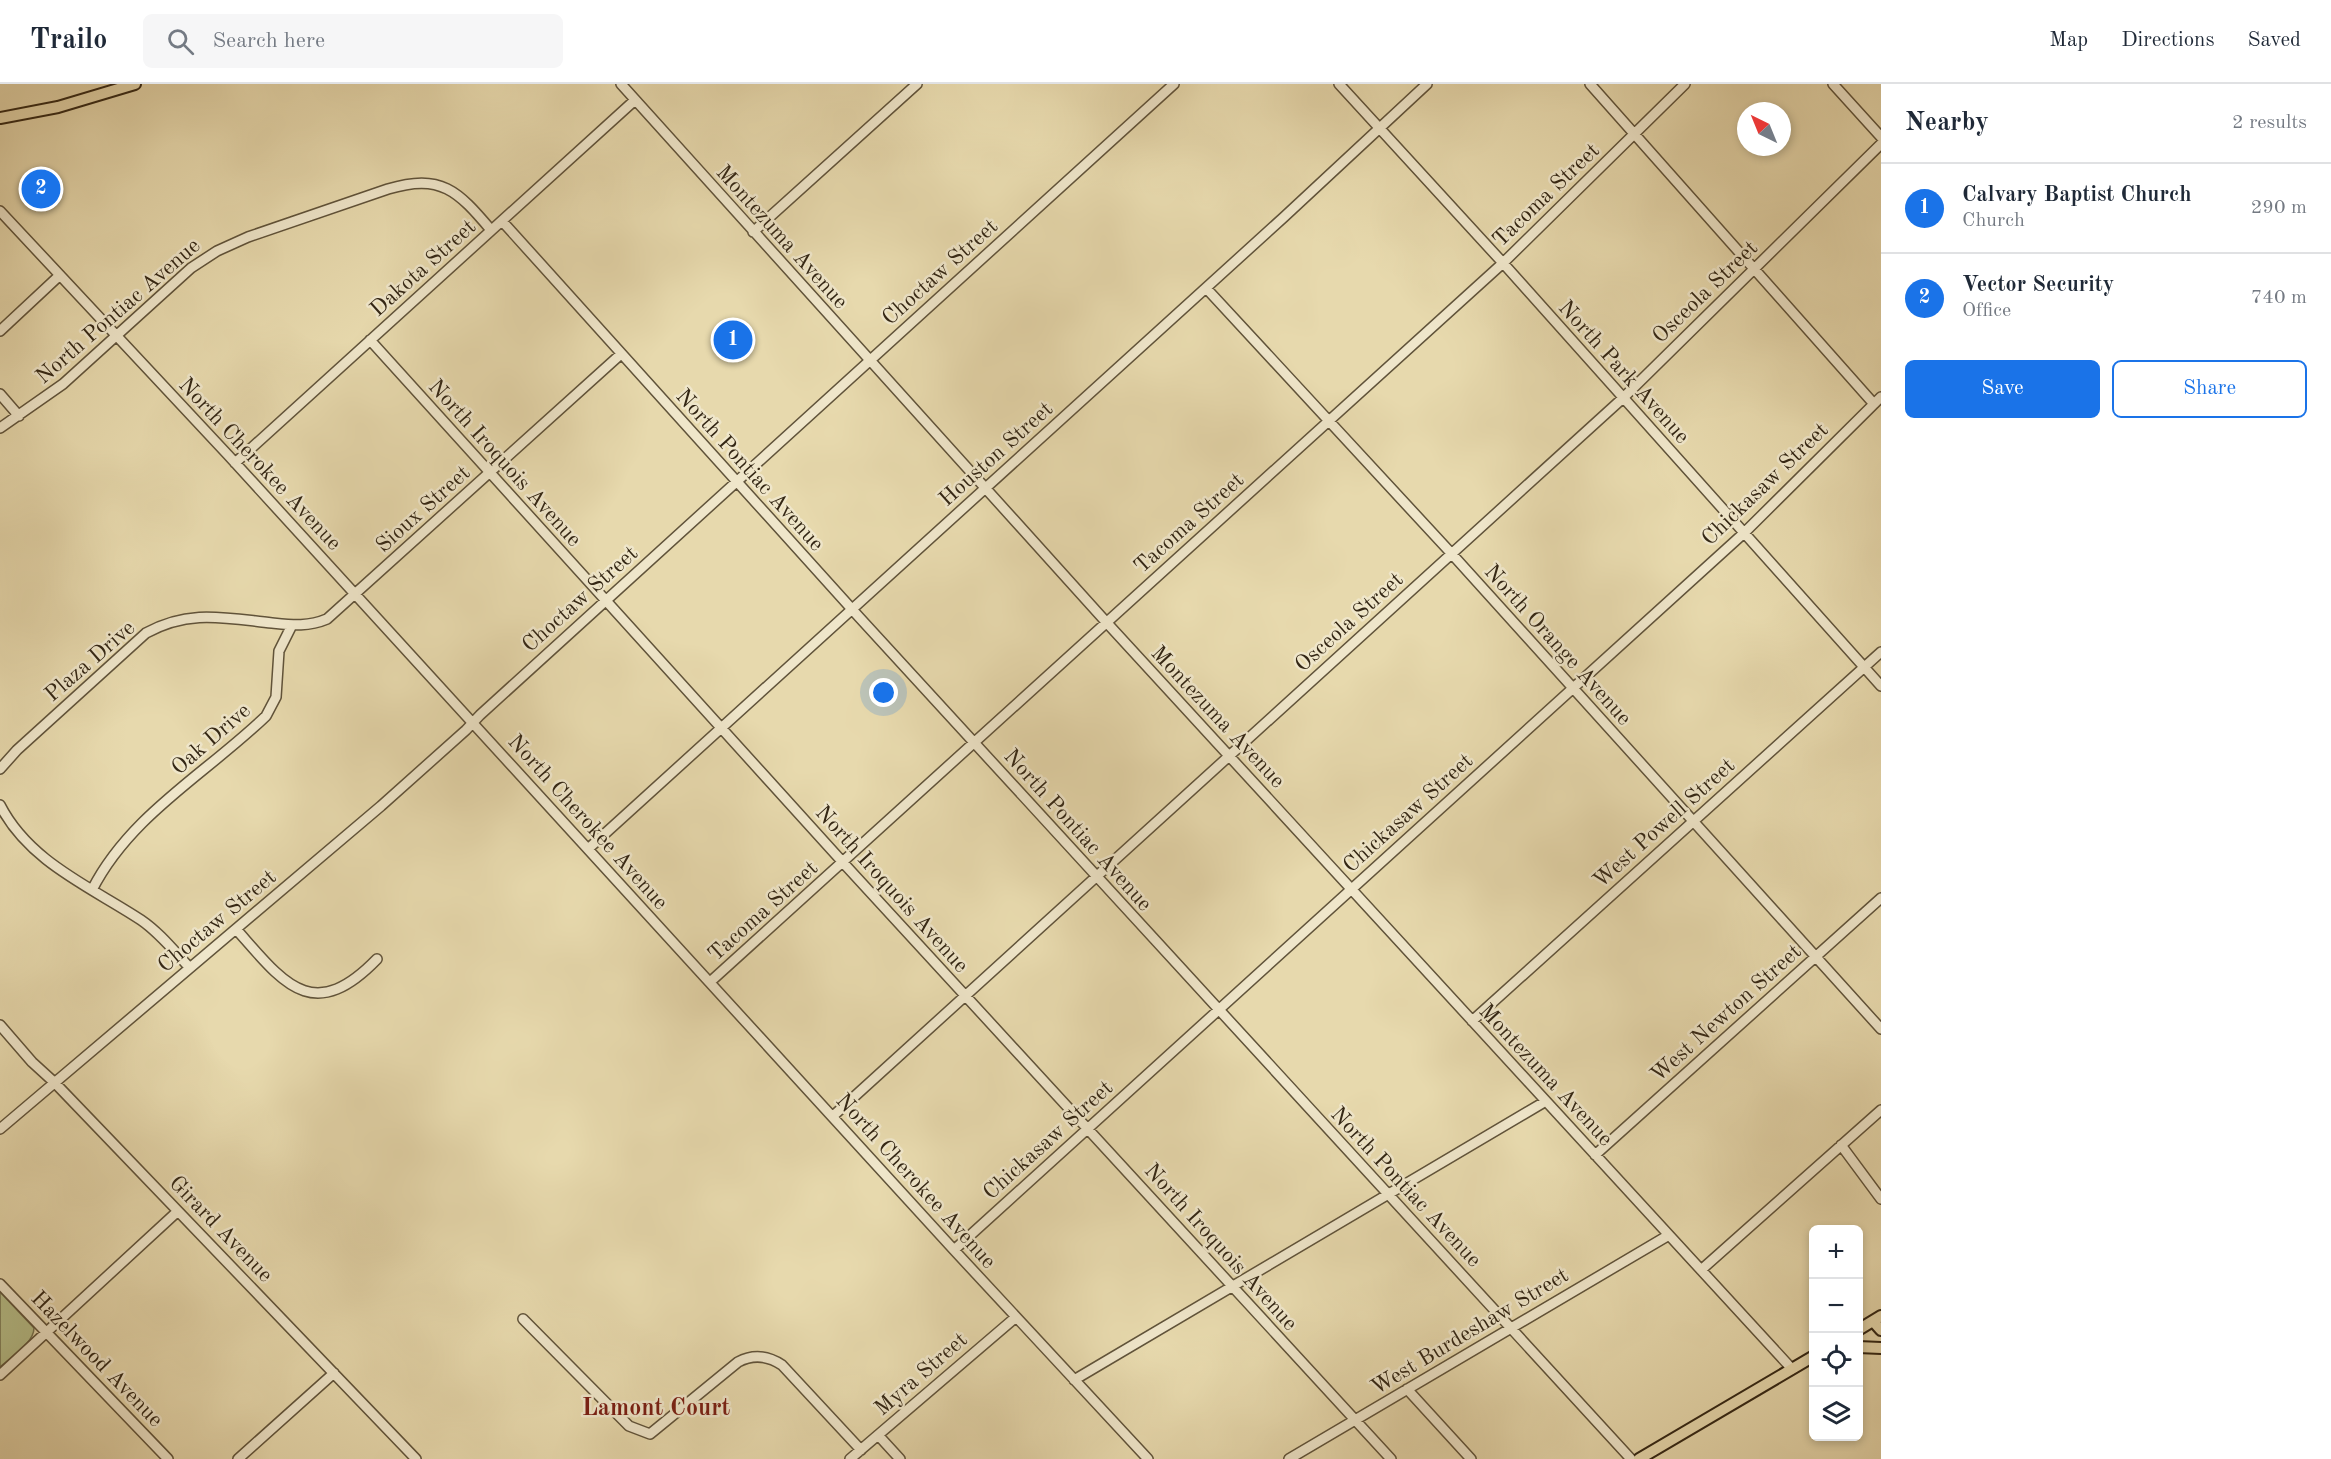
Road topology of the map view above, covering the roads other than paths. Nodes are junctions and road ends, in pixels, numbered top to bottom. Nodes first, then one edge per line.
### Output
1 (135, 84) edge
2 (621, 84) edge
3 (916, 84) edge
4 (1174, 84) edge
5 (1339, 84) edge
6 (1427, 84) edge
7 (1590, 84) edge
8 (1685, 84) edge
9 (1833, 84) edge
10 (635, 100) junction
11 (0, 118) edge
12 (1381, 128) junction
13 (1635, 134) junction
14 (1881, 137) edge
15 (1881, 144) edge
16 (0, 211) edge
17 (502, 221) junction
18 (491, 230) junction
19 (753, 232) junction
20 (1503, 263) junction
21 (1755, 268) junction
22 (60, 275) junction
23 (1206, 288) junction
24 (0, 331) edge
25 (117, 335) junction
26 (370, 340) junction
27 (621, 354) junction
28 (870, 360) junction
29 (0, 394) edge
30 (1623, 398) junction
31 (1878, 400) edge
32 (19, 416) junction
33 (1328, 421) junction
34 (0, 428) edge
35 (235, 463) junction
36 (490, 473) junction
37 (736, 482) junction
38 (986, 489) junction
39 (1744, 533) junction
40 (1451, 553) junction
41 (355, 594) junction
42 (605, 601) junction
43 (852, 610) junction
44 (1107, 623) junction
45 (292, 625) junction
46 (1881, 652) edge
47 (1864, 668) junction
48 (1881, 686) edge
49 (1572, 688) junction
50 (473, 723) junction
51 (722, 729) junction
52 (974, 743) junction
53 (1229, 755) junction
54 (0, 769) edge
55 (0, 806) edge
56 (1694, 821) junction
57 (588, 849) junction
58 (843, 863) junction
59 (1096, 877) junction
60 (92, 890) junction
61 (1351, 890) junction
62 (1881, 898) edge
63 (237, 929) junction
64 (1816, 956) junction
65 (377, 959) dead end
66 (190, 968) junction
67 (710, 982) junction
68 (965, 996) junction
69 (1218, 1010) junction
70 (1472, 1021) junction
71 (0, 1025) edge
72 (1881, 1029) edge
73 (55, 1083) junction
74 (1546, 1101) junction
75 (1881, 1110) edge
76 (833, 1116) junction
77 (1088, 1128) junction
78 (0, 1129) edge
79 (1841, 1145) junction
80 (1595, 1155) junction
81 (1388, 1195) junction
82 (1881, 1199) edge
83 (178, 1211) junction
84 (1669, 1235) junction
85 (954, 1250) junction
86 (1701, 1270) junction
87 (0, 1284) edge
88 (1233, 1287) junction
89 (1016, 1317) junction
90 (524, 1319) dead end
91 (1877, 1319) edge
92 (1863, 1327) edge
93 (1511, 1328) junction
94 (1881, 1330) edge
95 (46, 1332) junction
96 (1863, 1347) edge
97 (1881, 1348) edge
98 (1809, 1359) edge
99 (1792, 1369) junction
100 (334, 1373) junction
101 (0, 1375) edge
102 (1074, 1380) junction
103 (1407, 1389) junction
104 (1355, 1420) junction
105 (878, 1435) junction
106 (861, 1449) junction
107 (168, 1459) edge
108 (238, 1459) edge
109 (416, 1459) edge
110 (850, 1459) edge
111 (900, 1459) edge
112 (1148, 1459) edge
113 (1289, 1459) edge
114 (1391, 1459) edge
115 (1471, 1459) edge
116 (1631, 1459) edge
117 (1639, 1459) edge

1 - 11 main road
2 - 10 street, Montezuma Avenue
3 - 19 street
4 - 28 street, Choctaw Street
5 - 12 street, North Park Avenue
6 - 12 street, Houston Street
7 - 13 street
8 - 13 street, Tacoma Street
9 - 14 street
10 - 17 street, Dakota Street
10 - 19 street, Montezuma Avenue
12 - 20 street, North Park Avenue
12 - 23 street, Houston Street
13 - 20 street, Tacoma Street
13 - 21 street
15 - 21 street, Osceola Street
16 - 22 street, North Cherokee Avenue
17 - 18 street, Dakota Street
17 - 27 street, North Pontiac Avenue
18 - 25 street, North Pontiac Avenue
18 - 26 street, Dakota Street
19 - 28 street, Montezuma Avenue
20 - 30 street, North Park Avenue
20 - 33 street, Tacoma Street
21 - 30 street, Osceola Street
21 - 31 street
22 - 24 street
22 - 25 street, North Cherokee Avenue
23 - 33 street, North Orange Avenue
23 - 38 street, Houston Street
25 - 32 street, North Pontiac Avenue
25 - 35 street, North Cherokee Avenue
26 - 35 street, Dakota Street
26 - 36 street, North Iroquois Avenue
27 - 36 street, Sioux Street
27 - 37 street, North Pontiac Avenue
28 - 37 street, Choctaw Street
28 - 38 street, Montezuma Avenue
29 - 32 street
30 - 39 street, North Park Avenue
30 - 40 street, Osceola Street
31 - 39 street, Chickasaw Street
32 - 34 street, North Pontiac Avenue
33 - 40 street, North Orange Avenue
33 - 44 street, Tacoma Street
35 - 41 street, North Cherokee Avenue
36 - 41 street, Sioux Street
36 - 42 street, North Iroquois Avenue
37 - 42 street, Choctaw Street
37 - 43 street, North Pontiac Avenue
38 - 43 street, Houston Street
38 - 44 street, Montezuma Avenue
39 - 47 street, North Park Avenue
39 - 49 street, Chickasaw Street
40 - 49 street, North Orange Avenue
40 - 53 street, Osceola Street
41 - 45 street
41 - 50 street, North Cherokee Avenue
42 - 50 street, Choctaw Street
42 - 51 street, North Iroquois Avenue
43 - 51 street, Houston Street
43 - 52 street, North Pontiac Avenue
44 - 52 street, Tacoma Street
44 - 53 street, Montezuma Avenue
45 - 54 street, Plaza Drive
45 - 60 street, Oak Drive
46 - 47 street, West Powell Street
47 - 48 street, North Park Avenue
47 - 56 street, West Powell Street
49 - 56 street, North Orange Avenue
49 - 61 street, Chickasaw Street
50 - 57 street, North Cherokee Avenue
50 - 63 street, Choctaw Street
51 - 57 street, Houston Street
51 - 58 street, North Iroquois Avenue
52 - 58 street, Tacoma Street
52 - 59 street, North Pontiac Avenue
53 - 59 street, Osceola Street
53 - 61 street, Montezuma Avenue
55 - 60 street
56 - 64 street, North Orange Avenue
56 - 70 street, West Powell Street
57 - 67 street, North Cherokee Avenue
58 - 67 street, Tacoma Street
58 - 68 street, North Iroquois Avenue
59 - 68 street, Osceola Street
59 - 69 street, North Pontiac Avenue
60 - 66 street
61 - 69 street, Chickasaw Street
61 - 70 street, Montezuma Avenue
62 - 64 street, West Newton Street
63 - 65 street
63 - 66 street, Choctaw Street
64 - 72 street, North Orange Avenue
64 - 80 street, West Newton Street
66 - 73 street, Choctaw Street
67 - 76 street, North Cherokee Avenue
68 - 76 street, Osceola Street
68 - 77 street, North Iroquois Avenue
69 - 77 street, Chickasaw Street
69 - 81 street, North Pontiac Avenue
70 - 74 street, Montezuma Avenue
71 - 73 street, Girard Avenue
73 - 78 street, Choctaw Street
73 - 83 street, Girard Avenue
74 - 80 street, Montezuma Avenue
74 - 81 street
75 - 79 street
76 - 85 street, North Cherokee Avenue
77 - 85 street, Chickasaw Street
77 - 88 street, North Iroquois Avenue
79 - 82 street
79 - 86 street
80 - 84 street, Montezuma Avenue
81 - 88 street
81 - 93 street, North Pontiac Avenue
83 - 95 street
83 - 100 street, Girard Avenue
84 - 86 street, Montezuma Avenue
84 - 93 street, West Burdeshaw Street
85 - 89 street, North Cherokee Avenue
86 - 99 street, Montezuma Avenue
87 - 95 street, Hazelwood Avenue
88 - 102 street
88 - 104 street, North Iroquois Avenue
89 - 102 street, North Cherokee Avenue
89 - 105 street, Myra Street
90 - 106 street
91 - 92 main road
91 - 94 main road
93 - 103 street, West Burdeshaw Street
93 - 116 street, North Pontiac Avenue
95 - 101 street
95 - 107 street, Hazelwood Avenue
96 - 97 main road
98 - 99 main road
99 - 117 main road
100 - 108 street
100 - 109 street, Girard Avenue
102 - 112 street, North Cherokee Avenue
103 - 104 street, West Burdeshaw Street
103 - 115 street
104 - 113 street, West Burdeshaw Street
104 - 114 street, North Iroquois Avenue
105 - 106 street, Myra Street
105 - 111 street
106 - 110 street, Myra Street

